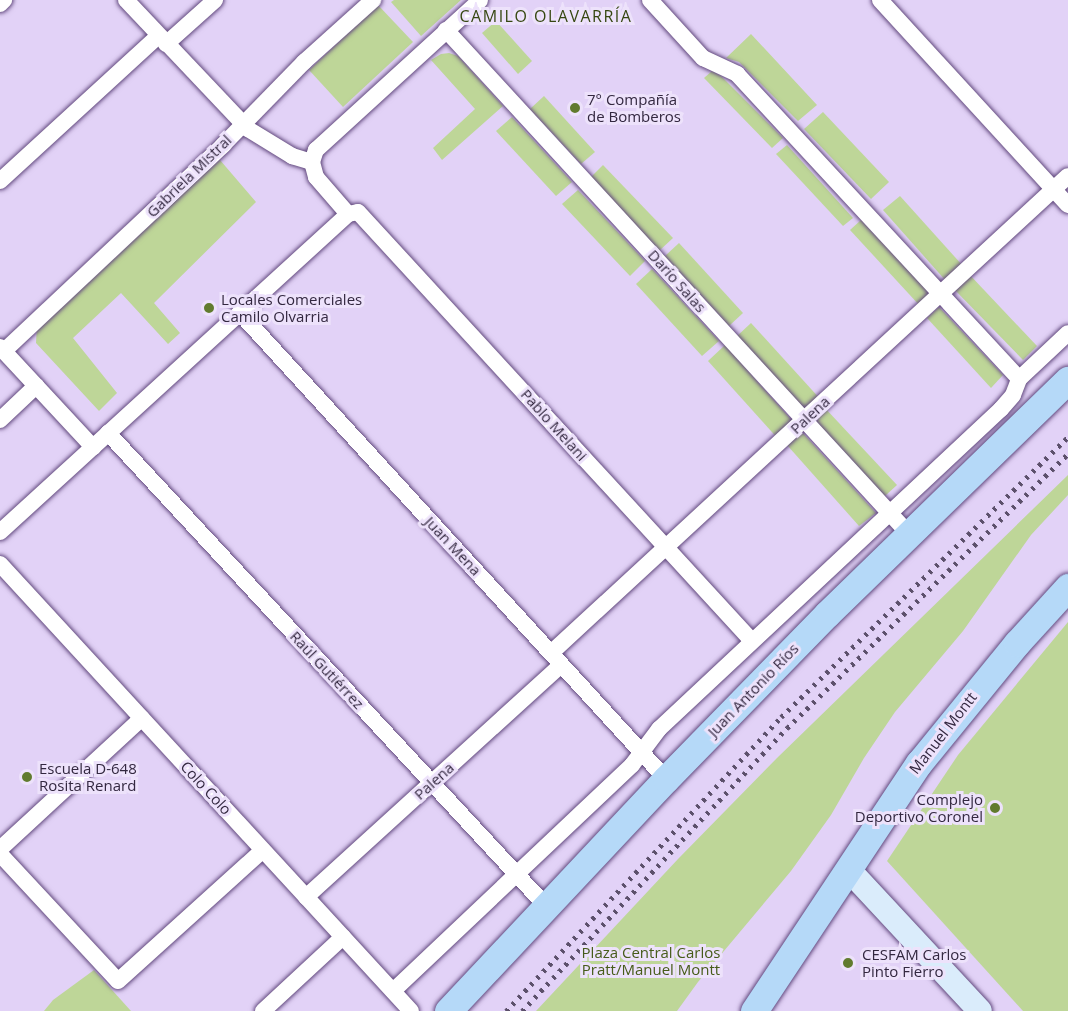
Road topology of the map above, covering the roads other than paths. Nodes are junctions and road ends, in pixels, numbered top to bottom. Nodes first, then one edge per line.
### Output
1 (4, 0) edge
2 (126, 0) edge
3 (215, 0) edge
4 (373, 0) edge
5 (480, 0) edge
6 (650, 0) edge
7 (880, 0) edge
8 (0, 4) edge
9 (446, 30) junction
10 (162, 40) junction
11 (242, 124) junction
12 (312, 162) junction
13 (1068, 176) edge
14 (0, 181) edge
15 (1054, 189) junction
16 (1068, 205) edge
17 (351, 213) junction
18 (941, 294) junction
19 (240, 313) junction
20 (1068, 333) edge
21 (2, 349) edge
22 (1019, 379) junction
23 (1068, 380) edge
24 (36, 386) junction
25 (0, 420) edge
26 (805, 421) junction
27 (108, 433) junction
28 (93, 447) junction
29 (889, 514) junction
30 (0, 532) edge
31 (908, 533) junction
32 (666, 548) junction
33 (0, 564) edge
34 (1068, 587) edge
35 (752, 641) junction
36 (556, 659) junction
37 (142, 718) junction
38 (641, 752) junction
39 (666, 779) junction
40 (431, 783) junction
41 (0, 849) edge
42 (263, 850) junction
43 (0, 854) edge
44 (849, 870) junction
45 (517, 875) junction
46 (306, 897) junction
47 (546, 906) junction
48 (343, 937) junction
49 (393, 992) junction
50 (263, 1011) edge
51 (411, 1011) edge
52 (448, 1011) edge
53 (754, 1011) edge
54 (980, 1011) edge

1 - 8 street
2 - 10 street
3 - 10 street
4 - 11 street, Gabriela Mistral
5 - 9 street
6 - 18 street
7 - 15 street
9 - 12 street
9 - 26 street, Darío Salas
10 - 11 street
10 - 14 street
11 - 12 street
11 - 21 street, Gabriela Mistral
12 - 17 street, Pablo Melani
13 - 15 street, Palena
15 - 16 street
15 - 18 street, Palena
17 - 19 street
17 - 32 street, Pablo Melani
18 - 22 street
18 - 26 street, Palena
19 - 27 street
19 - 36 street, Juan Mena
20 - 22 street
21 - 24 street
22 - 29 street
23 - 31 main road, Juan Antonio Ríos
24 - 25 street
24 - 28 street
26 - 29 street, Darío Salas
26 - 32 street, Palena
27 - 28 street
27 - 40 street, Raúl Gutiérrez
28 - 30 street
29 - 31 street, Darío Salas
29 - 35 street
31 - 39 main road, Juan Antonio Ríos
32 - 35 street, Pablo Melani
32 - 36 street, Palena
33 - 37 street, Colo Colo
34 - 44 main road, Manuel Montt
35 - 38 street
36 - 38 street, Juan Mena
36 - 40 street, Palena
37 - 41 street
37 - 42 street, Colo Colo
38 - 39 street, Juan Mena
38 - 45 street
39 - 47 main road, Juan Antonio Ríos
40 - 45 street, Raúl Gutiérrez
40 - 46 street, Palena
42 - 43 street
42 - 46 street, Colo Colo
44 - 53 main road, Manuel Montt
44 - 54 street
45 - 47 street, Raúl Gutiérrez
45 - 49 street
46 - 48 street, Colo Colo
47 - 52 main road, Juan Antonio Ríos
48 - 49 street, Colo Colo
48 - 50 street
49 - 51 street, Colo Colo

